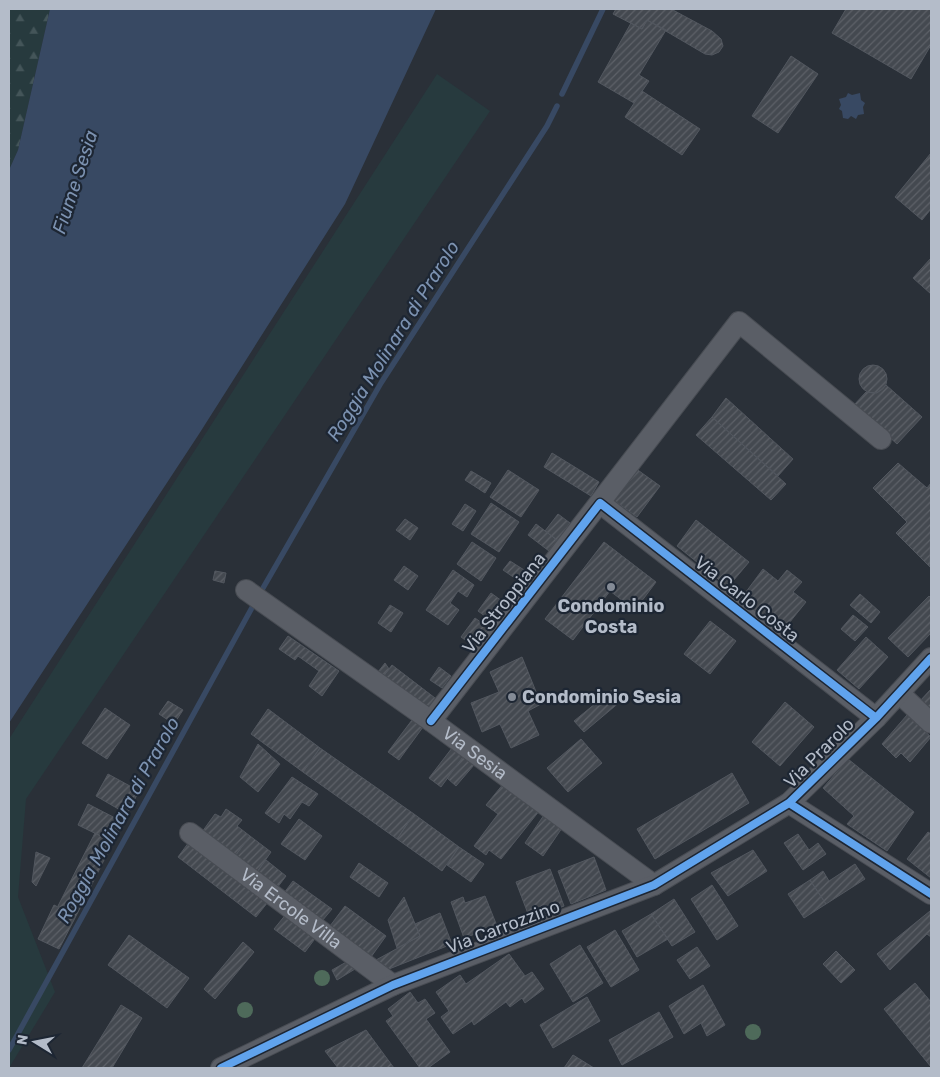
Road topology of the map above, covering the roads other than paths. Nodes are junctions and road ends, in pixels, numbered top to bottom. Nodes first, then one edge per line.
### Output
1 (881, 439) dead end
2 (600, 503) junction
3 (246, 590) dead end
4 (931, 658) edge
5 (899, 693) junction
6 (876, 718) junction
7 (432, 721) junction
8 (931, 722) edge
9 (789, 803) junction
10 (190, 833) dead end
11 (654, 885) junction
12 (931, 894) edge
13 (393, 985) junction
14 (221, 1068) edge

1 - 2 street, Via Stroppiana
2 - 6 street, Via Carlo Costa
2 - 7 street, Via Stroppiana
3 - 7 street, Via Sesia
4 - 5 street, Via Prarolo
5 - 6 street, Via Prarolo
5 - 8 street
6 - 9 street, Via Prarolo
7 - 11 street, Via Sesia
9 - 11 street, Via Carrozzino
9 - 12 street
10 - 13 street, Via Ercole Villa
11 - 13 street, Via Carrozzino
13 - 14 street, Via Carrozzino

